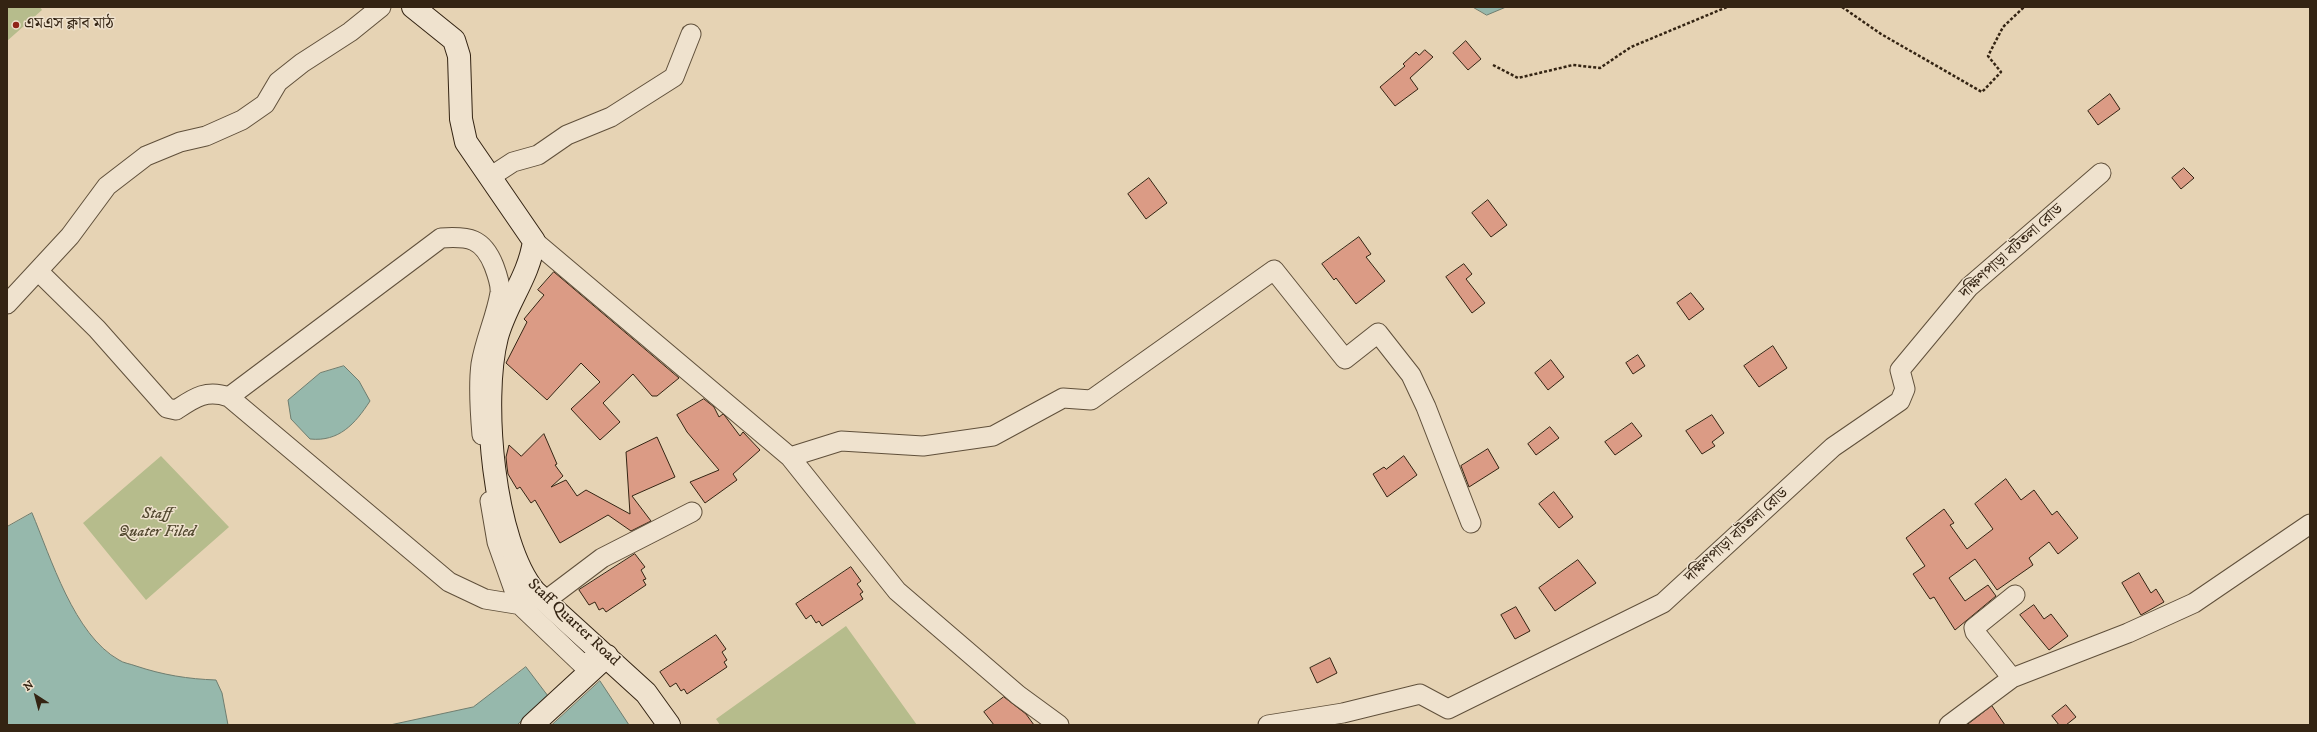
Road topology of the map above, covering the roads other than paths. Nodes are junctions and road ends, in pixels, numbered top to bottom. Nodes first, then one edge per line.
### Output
1 (381, 7) edge
2 (413, 7) edge
3 (691, 34) dead end
4 (2100, 173) dead end
5 (490, 177) junction
6 (534, 242) junction
7 (38, 271) junction
8 (7, 304) edge
9 (228, 397) junction
10 (790, 457) junction
11 (692, 512) dead end
12 (1471, 523) dead end
13 (2310, 524) edge
14 (2015, 595) dead end
15 (531, 604) junction
16 (607, 656) junction
17 (2012, 678) junction
18 (532, 725) edge
19 (669, 725) edge
20 (1059, 725) edge
21 (1268, 725) edge
22 (1950, 725) edge

1 - 7 street
2 - 5 street
3 - 5 street
4 - 21 street, দক্ষিণপাড়া বটতলা রোড
5 - 6 street
6 - 10 street
6 - 15 street, Staff Quarter Road
7 - 8 street
7 - 9 street
9 - 15 street
9 - 15 street
10 - 12 street
10 - 20 street
11 - 15 street
13 - 17 street
14 - 17 street
15 - 16 street, Staff Quarter Road
16 - 18 street
16 - 19 street, Staff Quarter Road
17 - 22 street

